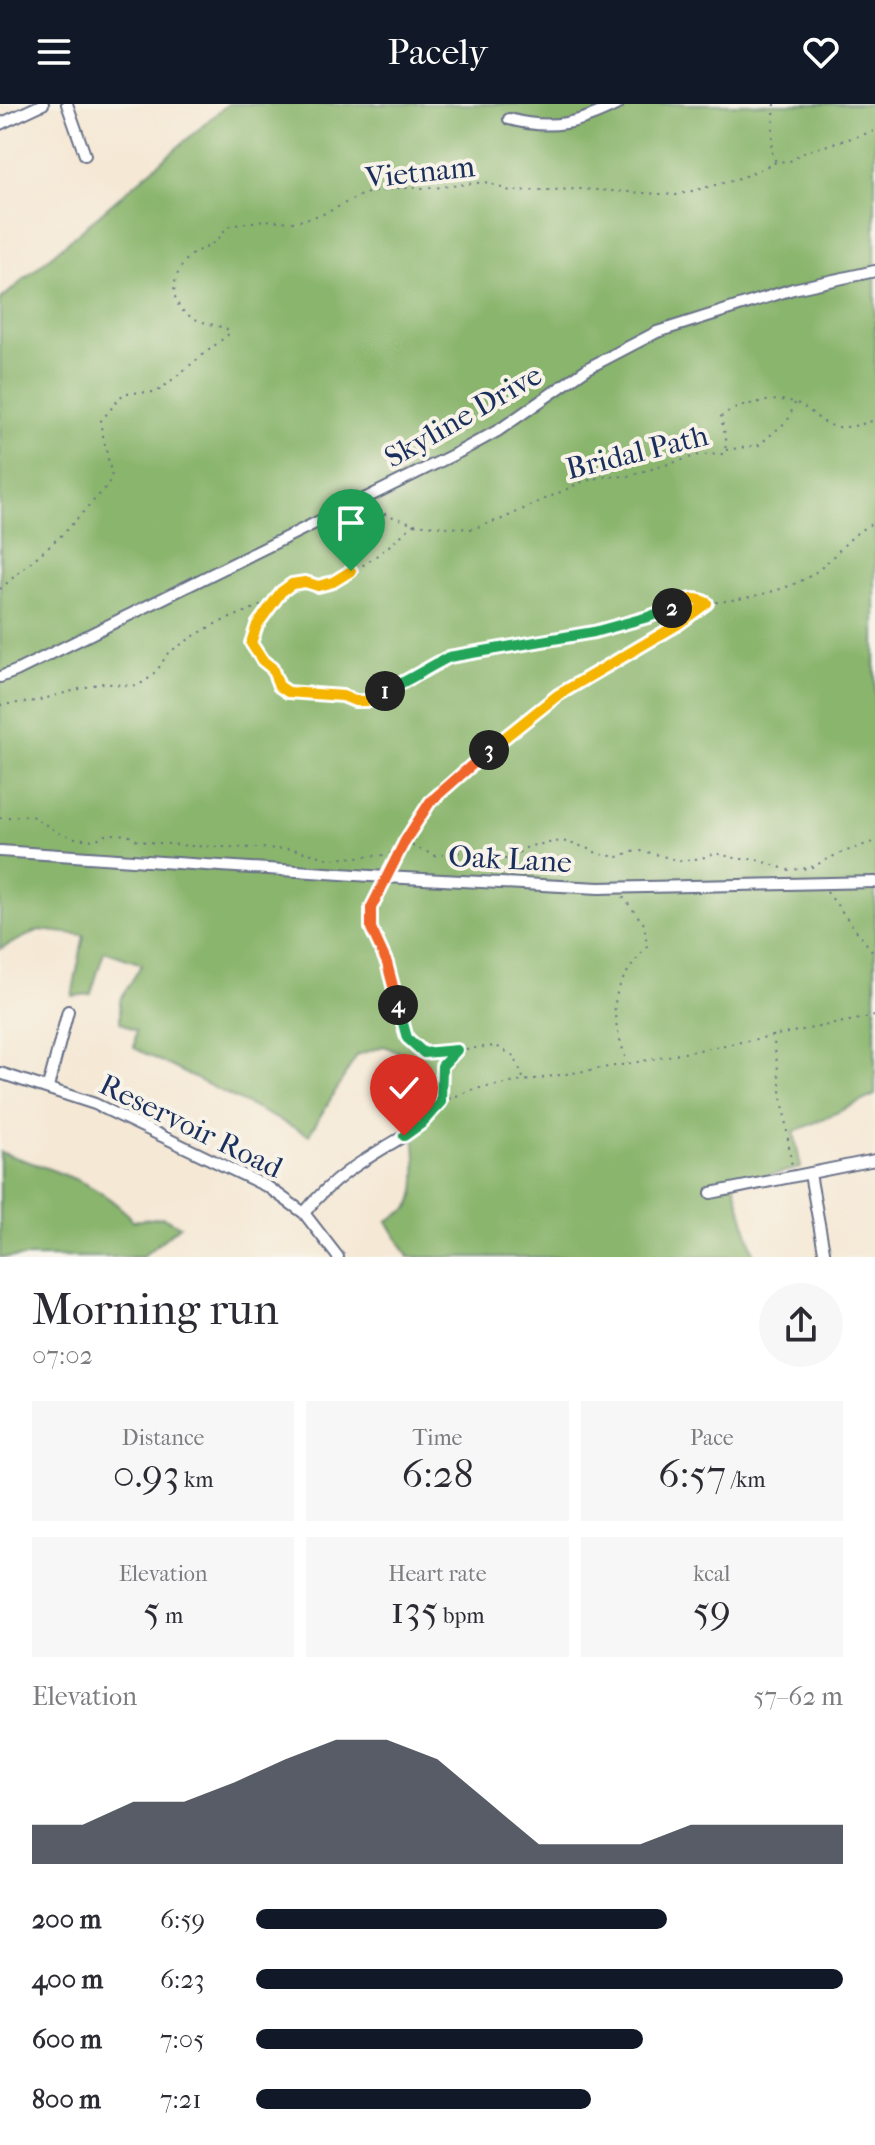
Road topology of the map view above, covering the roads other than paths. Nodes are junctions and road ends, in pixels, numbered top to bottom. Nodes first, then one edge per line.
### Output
1 (43, 104) edge
2 (67, 104) edge
3 (618, 104) edge
4 (509, 119) dead end
5 (0, 124) edge
6 (85, 155) dead end
7 (875, 271) edge
8 (0, 677) edge
9 (0, 851) edge
10 (875, 882) edge
11 (68, 1011) dead end
12 (0, 1073) edge
13 (48, 1087) junction
14 (404, 1136) road end
15 (875, 1160) edge
16 (810, 1174) junction
17 (711, 1193) dead end
18 (304, 1213) junction
19 (338, 1257) edge
20 (825, 1257) edge

1 - 5 street
2 - 6 street
3 - 4 street
7 - 8 street, Skyline Drive
9 - 10 street, Oak Lane
11 - 13 street
12 - 13 street, Reservoir Road
13 - 18 street, Reservoir Road
14 - 18 street
15 - 16 street
16 - 17 street
16 - 20 street
18 - 19 street, Reservoir Road

